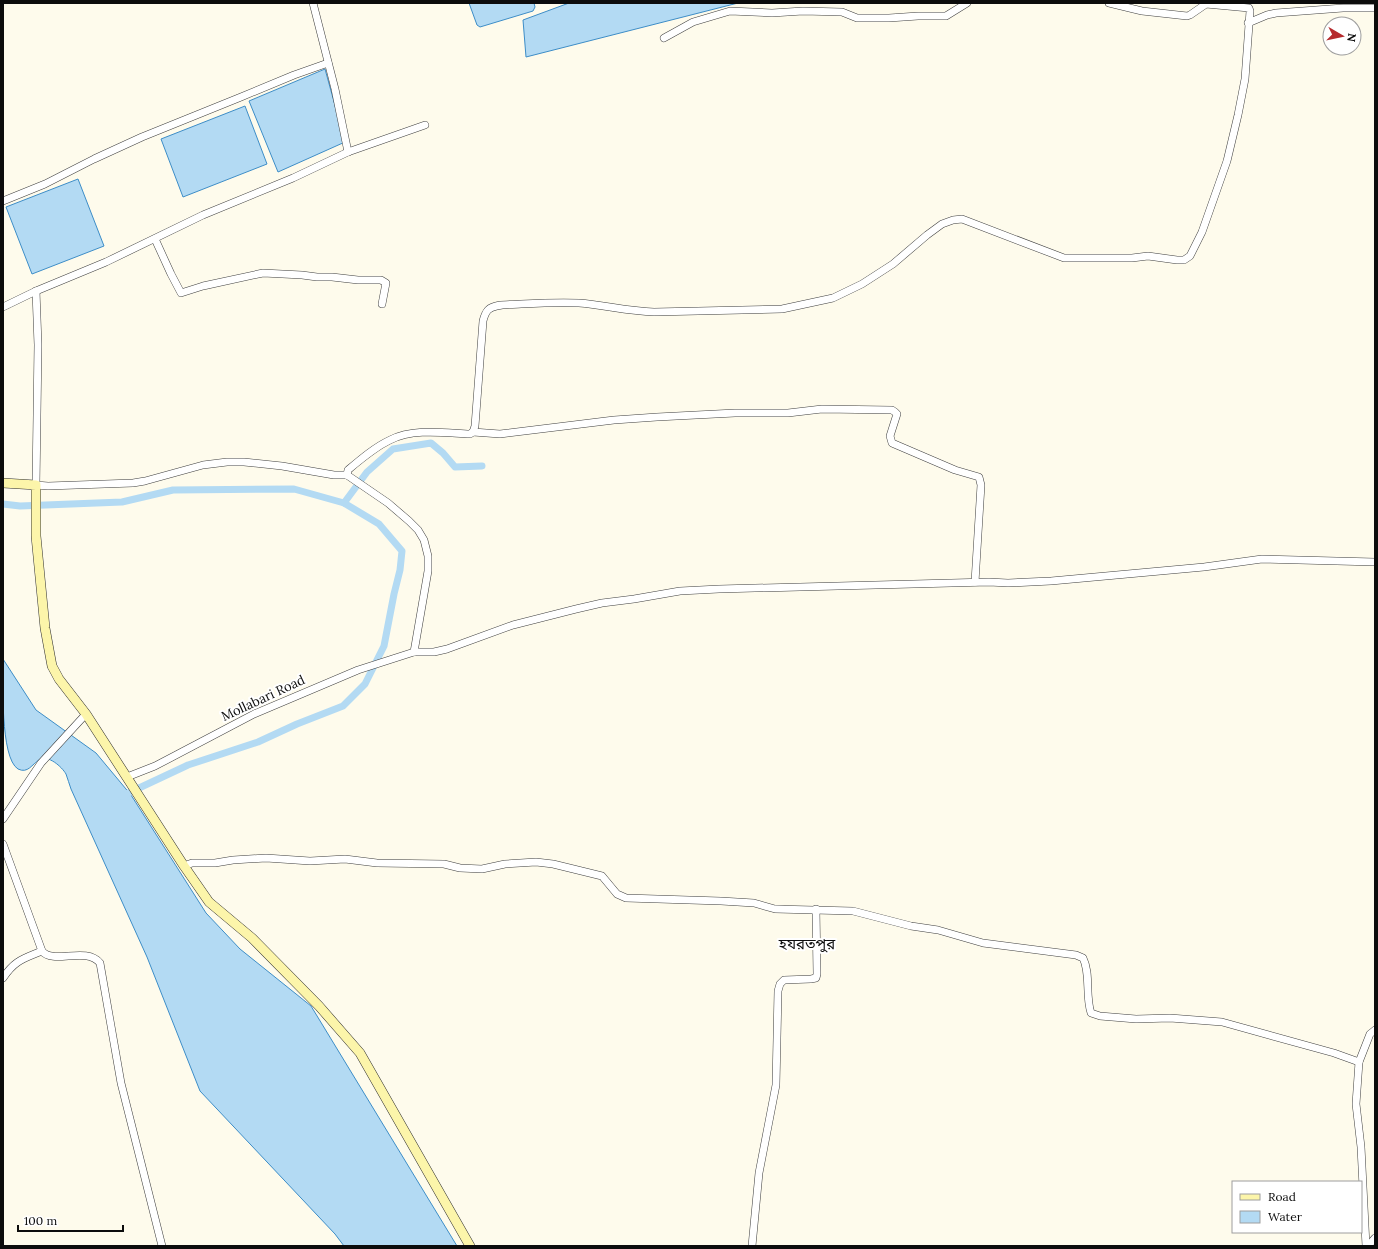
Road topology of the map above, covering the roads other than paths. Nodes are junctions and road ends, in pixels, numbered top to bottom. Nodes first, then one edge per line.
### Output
1 (313, 3) edge
2 (967, 3) edge
3 (1109, 3) edge
4 (1375, 8) edge
5 (1248, 23) junction
6 (664, 38) dead end
7 (328, 63) junction
8 (425, 125) dead end
9 (348, 152) junction
10 (3, 201) edge
11 (155, 239) junction
12 (36, 291) junction
13 (382, 304) dead end
14 (3, 307) edge
15 (473, 432) junction
16 (348, 476) junction
17 (3, 483) edge
18 (36, 488) junction
19 (1375, 562) edge
20 (975, 582) junction
21 (414, 652) junction
22 (86, 714) junction
23 (130, 781) junction
24 (3, 819) edge
25 (3, 844) edge
26 (184, 866) junction
27 (816, 909) junction
28 (42, 951) junction
29 (3, 978) edge
30 (1375, 1030) edge
31 (1359, 1062) junction
32 (1375, 1238) edge
33 (162, 1246) edge
34 (470, 1246) edge
35 (752, 1246) edge
36 (1367, 1246) edge

1 - 7 street
2 - 6 street
3 - 5 street
4 - 5 street
5 - 15 street
7 - 9 street
7 - 10 street
8 - 9 street
9 - 11 street
11 - 12 street
11 - 13 street
12 - 14 street
12 - 18 street
15 - 16 street
15 - 20 street
16 - 18 street
16 - 21 street
17 - 18 street
18 - 22 street
19 - 20 street, Mollabari Road
20 - 21 street, Mollabari Road
21 - 23 street, Mollabari Road
22 - 23 street
22 - 24 street
23 - 26 street
25 - 28 street
26 - 27 street
26 - 34 street
27 - 31 street
27 - 35 street
28 - 29 street
28 - 33 street
30 - 31 street
31 - 36 street
32 - 36 street

